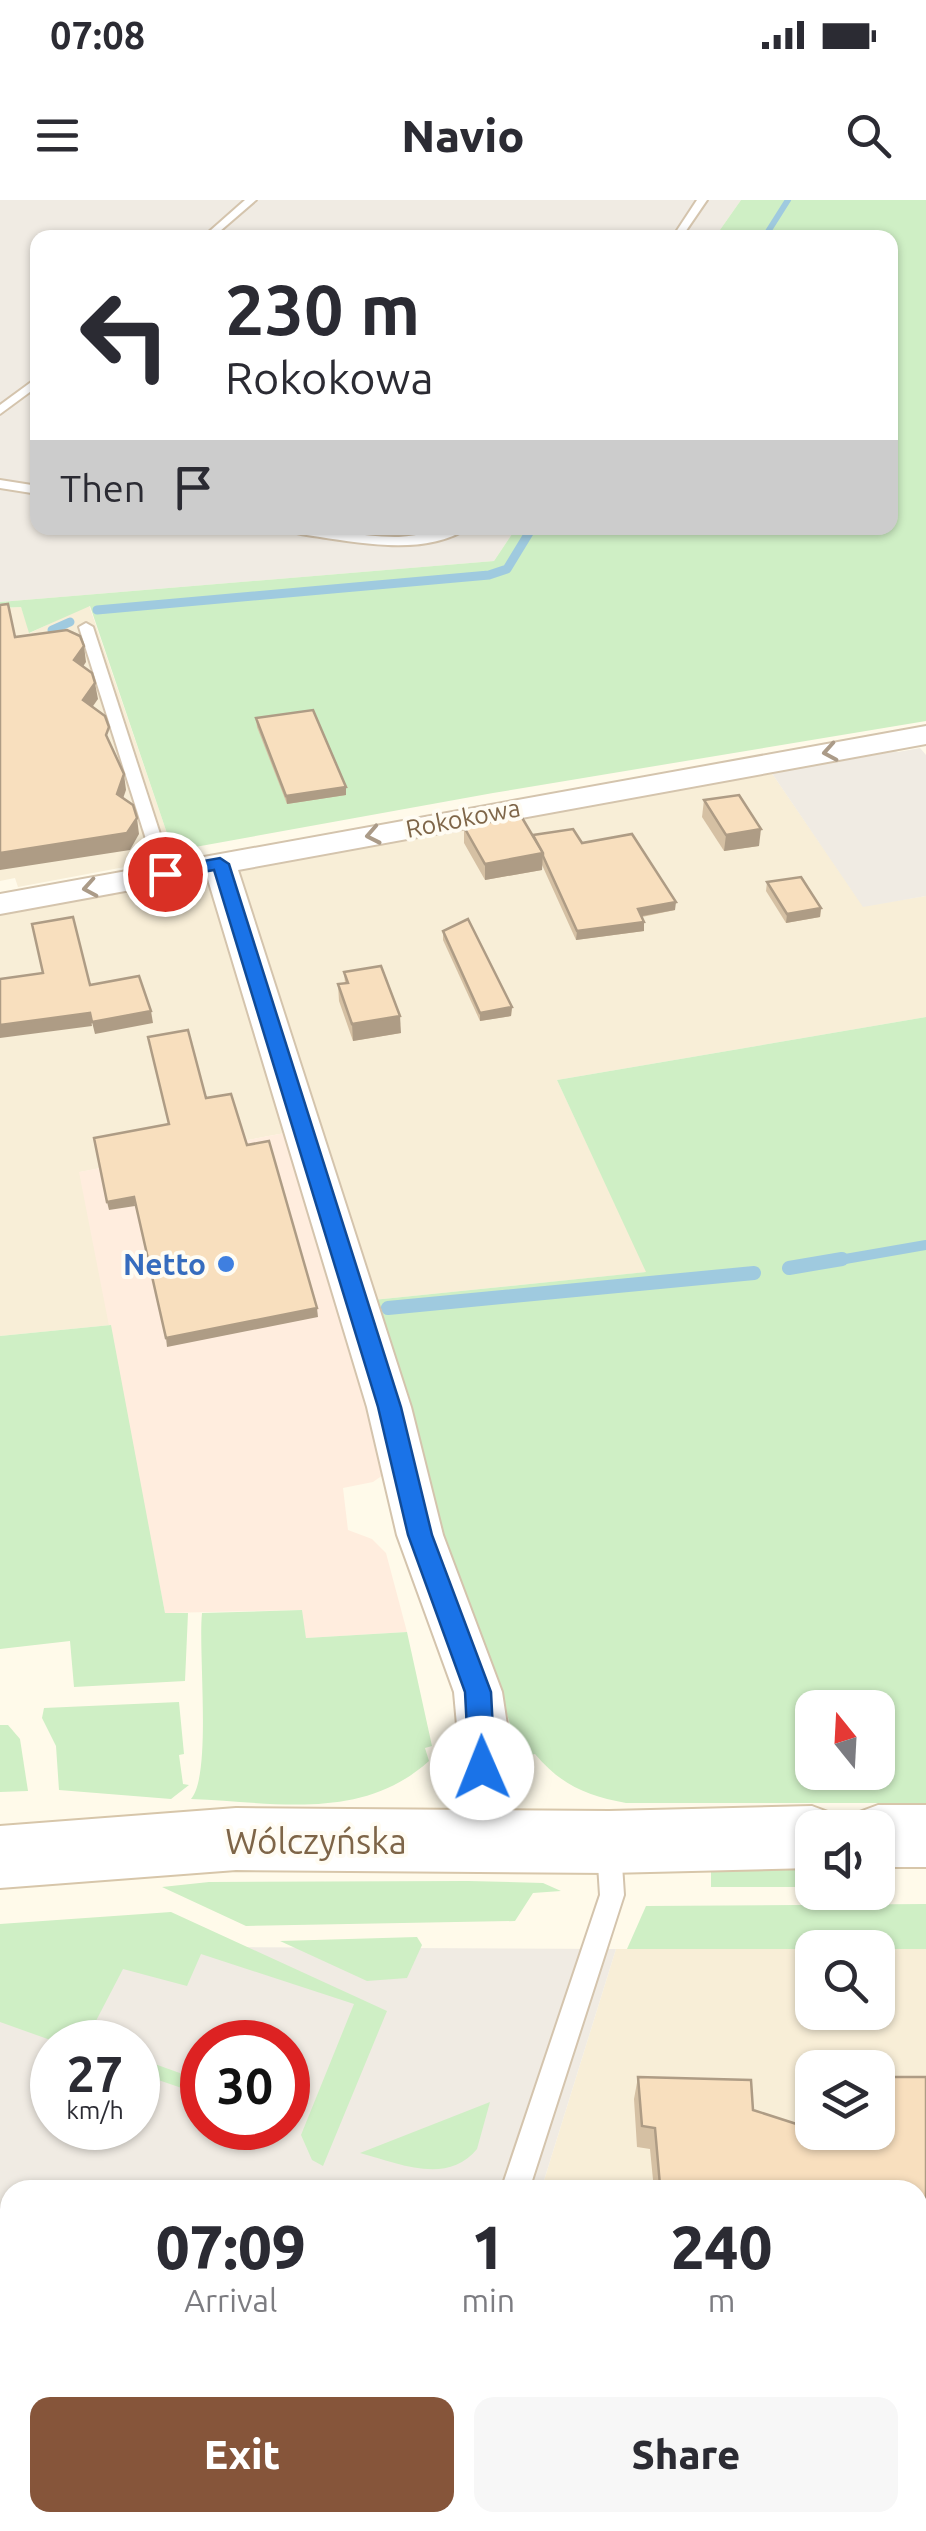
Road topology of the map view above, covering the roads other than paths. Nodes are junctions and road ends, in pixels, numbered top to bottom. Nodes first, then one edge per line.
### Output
1 (251, 200) edge
2 (702, 200) edge
3 (215, 230) edge
4 (681, 230) edge
5 (30, 387) edge
6 (0, 411) edge
7 (0, 484) edge
8 (30, 489) edge
9 (348, 535) edge
10 (445, 535) edge
11 (86, 627) dead end
12 (926, 735) edge
13 (220, 864) junction
14 (165, 874) junction
15 (0, 904) edge
16 (895, 1836) edge
17 (926, 1836) edge
18 (795, 1837) edge
19 (480, 1841) junction
20 (609, 1842) junction
21 (0, 1856) edge
22 (518, 2180) edge

1 - 3 lane
2 - 4 lane
5 - 6 lane
7 - 8 lane
9 - 10 lane
11 - 14 lane
12 -> 13 street, Rokokowa
13 - 14 street, Rokokowa
13 - 19 street
14 -> 15 street, Rokokowa
16 - 17 main road
18 - 20 main road, Wólczyńska
19 - 20 main road, Wólczyńska
19 - 21 main road, Wólczyńska
20 - 22 lane

